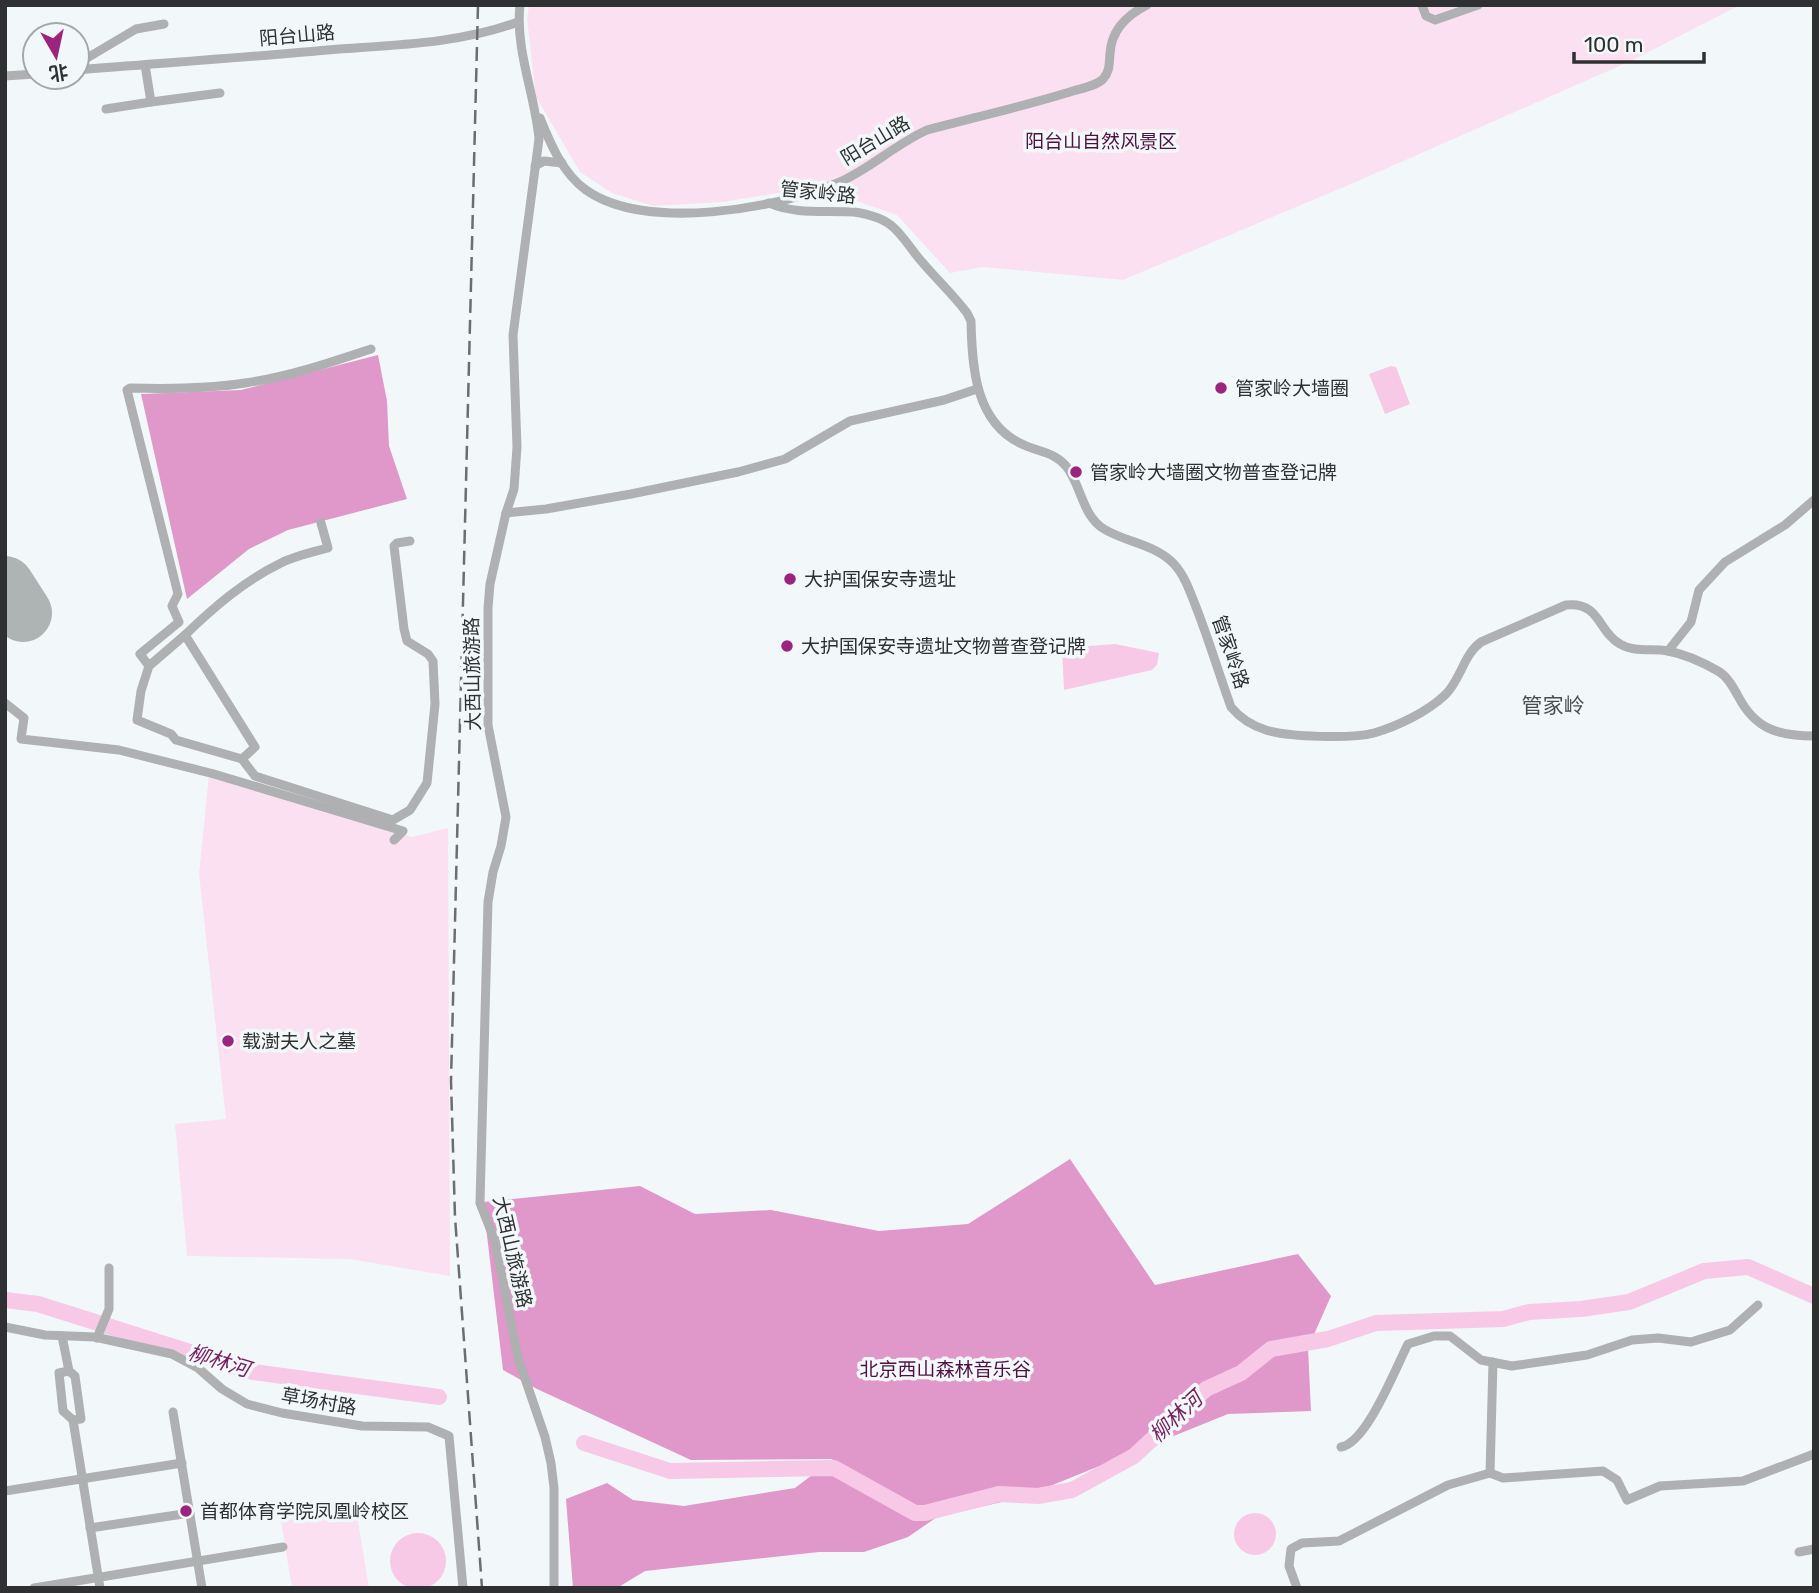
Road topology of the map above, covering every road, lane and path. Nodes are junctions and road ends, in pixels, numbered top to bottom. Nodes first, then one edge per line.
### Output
1 (520, 5) edge
2 (1147, 5) edge
3 (1422, 5) edge
4 (1478, 5) edge
5 (518, 22) junction
6 (164, 24) dead end
7 (91, 56) edge
8 (145, 65) junction
9 (91, 69) edge
10 (220, 93) dead end
11 (151, 102) junction
12 (106, 108) dead end
13 (536, 109) junction
14 (562, 163) junction
15 (535, 166) junction
16 (769, 203) junction
17 (371, 349) dead end
18 (978, 389) junction
19 (1814, 500) edge
20 (506, 513) junction
21 (321, 523) dead end
22 (410, 541) dead end
23 (185, 635) junction
24 (1668, 651) junction
25 (149, 666) junction
26 (5, 703) edge
27 (1814, 736) edge
28 (242, 759) junction
29 (394, 841) dead end
30 (109, 1268) dead end
31 (1758, 1305) dead end
32 (5, 1326) edge
33 (98, 1335) junction
34 (62, 1336) junction
35 (1493, 1362) junction
36 (69, 1371) junction
37 (173, 1412) dead end
38 (73, 1420) junction
39 (1341, 1447) dead end
40 (1814, 1454) edge
41 (182, 1463) junction
42 (1490, 1472) junction
43 (83, 1479) junction
44 (5, 1492) edge
45 (190, 1513) junction
46 (90, 1528) junction
47 (283, 1546) dead end
48 (1814, 1549) edge
49 (1799, 1552) dead end
50 (197, 1561) junction
51 (98, 1577) junction
52 (34, 1588) edge
53 (100, 1588) edge
54 (202, 1588) edge
55 (463, 1588) edge
56 (554, 1588) edge
57 (1297, 1588) edge

1 - 5 street, 大西山旅游路
2 - 16 street, 阳台山路
3 - 4 street
5 - 8 street, 阳台山路
5 - 13 street, 大西山旅游路
6 - 7 street
8 - 9 street, 阳台山路
8 - 11 street
10 - 11 street
11 - 12 street
13 - 14 street, 阳台山路
13 - 15 street, 大西山旅游路
14 - 15 street
14 - 16 street, 阳台山路
15 - 20 street, 大西山旅游路
16 - 18 street, 管家岭路
17 - 25 street
18 - 20 street
18 - 24 street, 管家岭路
19 - 24 street
20 - 56 street, 大西山旅游路
21 - 23 street
22 - 28 street
23 - 25 street
23 - 28 street
24 - 27 street, 管家岭路
25 - 28 street
26 - 29 street
30 - 33 street
31 - 35 street
32 - 34 street, 草场村路
33 - 34 street, 草场村路
33 - 55 street, 草场村路
34 - 36 street
35 - 39 street
35 - 42 street
36 - 38 street
36 - 38 street
37 - 41 street
38 - 43 street
40 - 42 street
41 - 43 street
41 - 45 street
42 - 57 street
43 - 44 street
43 - 46 street
45 - 46 street
45 - 50 street
46 - 51 street
47 - 50 street
48 - 49 street
50 - 51 street
50 - 54 street
51 - 52 street
51 - 53 street

